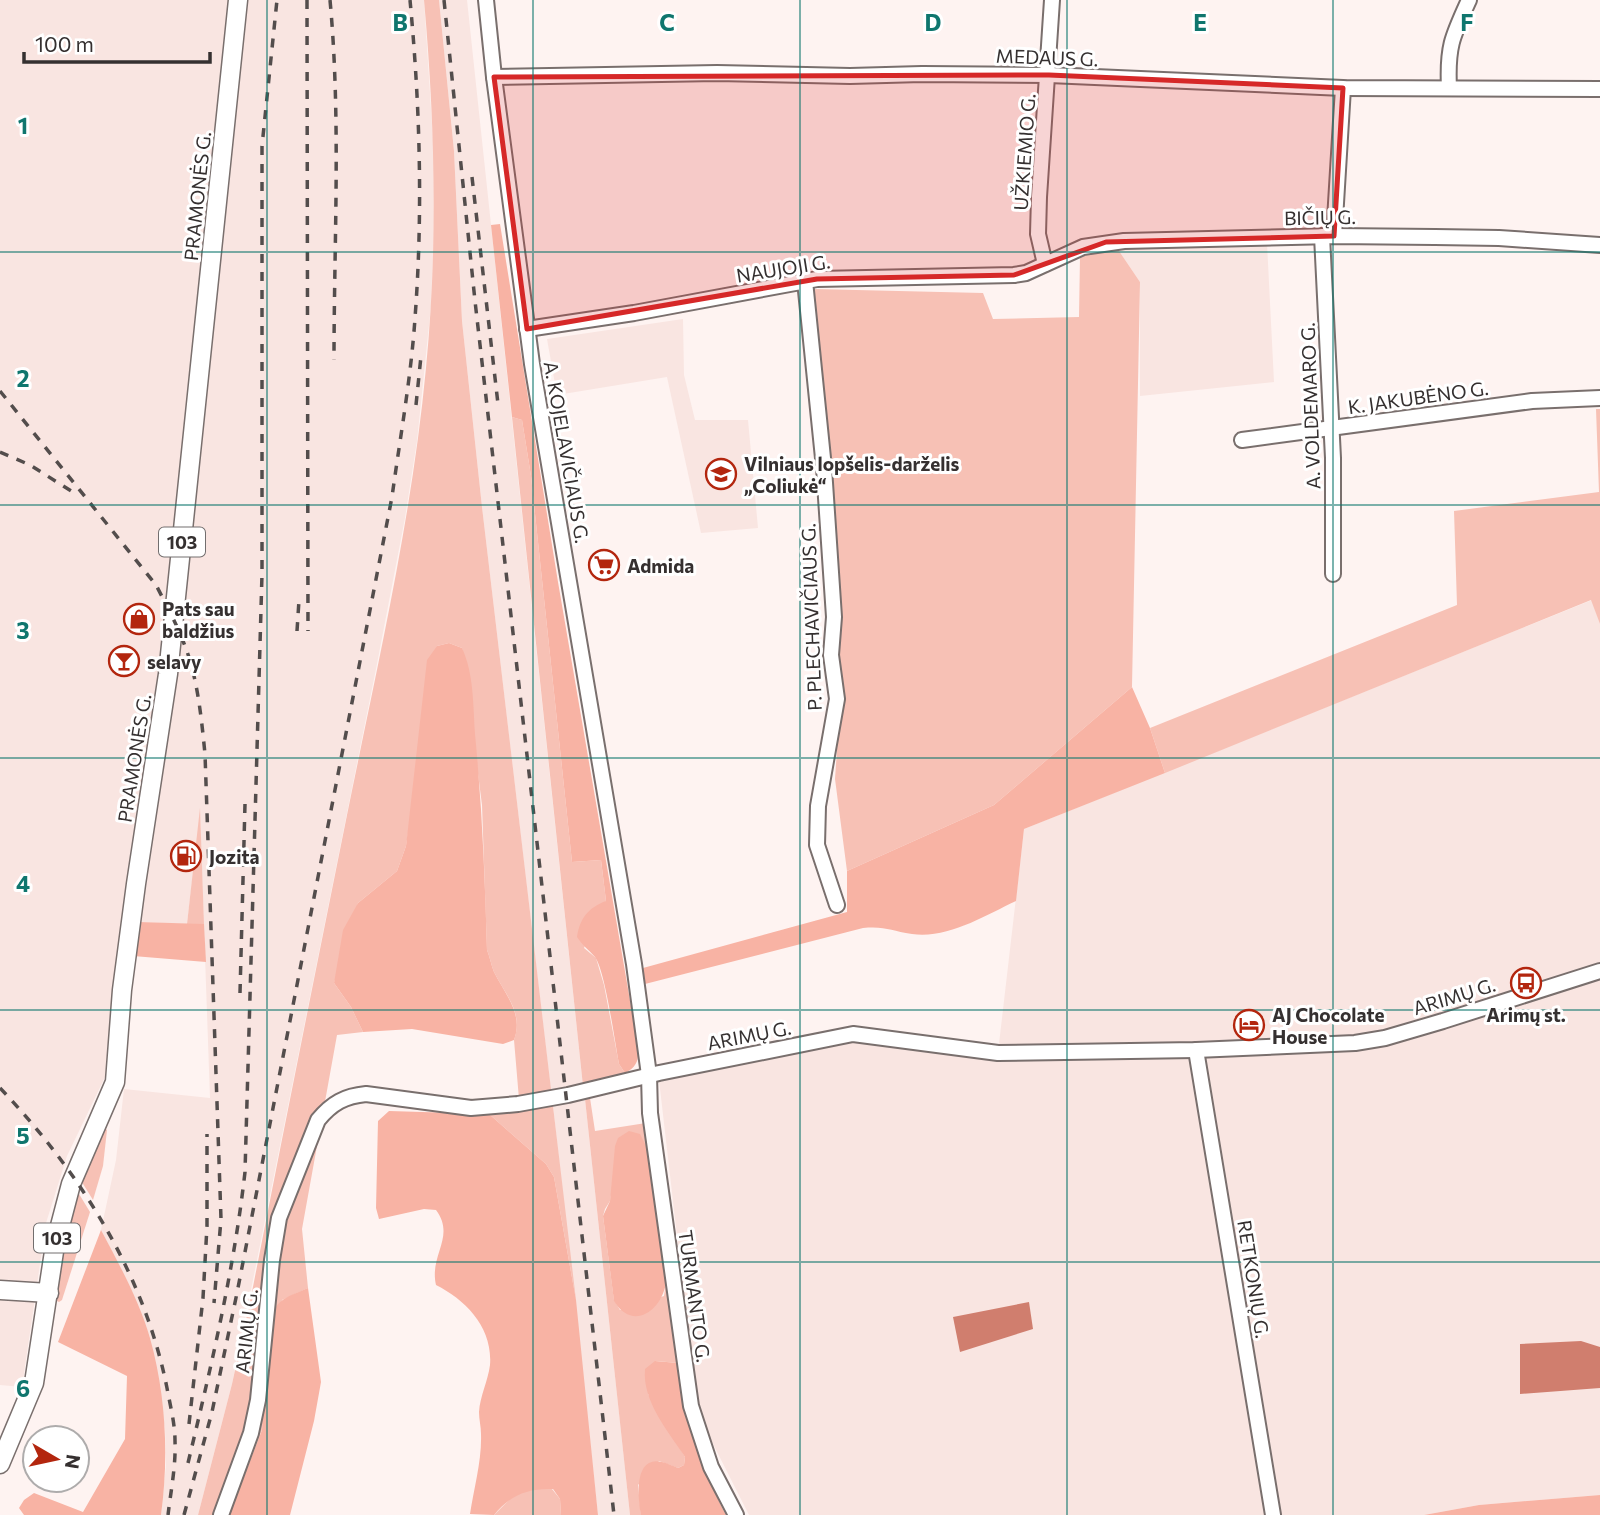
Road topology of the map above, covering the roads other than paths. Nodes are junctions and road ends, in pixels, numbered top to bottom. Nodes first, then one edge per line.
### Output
1 (238, 0) edge
2 (486, 0) edge
3 (1052, 0) edge
4 (1469, 0) edge
5 (1049, 75) junction
6 (494, 77) junction
7 (1343, 88) junction
8 (1448, 88) junction
9 (1600, 89) edge
10 (1328, 236) junction
11 (1600, 245) edge
12 (1045, 264) junction
13 (805, 281) junction
14 (527, 328) junction
15 (1600, 398) edge
16 (1331, 428) junction
17 (1242, 440) dead end
18 (1333, 574) dead end
19 (837, 905) dead end
20 (1600, 971) edge
21 (1196, 1050) junction
22 (649, 1075) junction
23 (0, 1290) edge
24 (49, 1293) junction
25 (0, 1464) edge
26 (221, 1515) edge
27 (736, 1515) edge
28 (1273, 1515) edge

1 - 24 main road, PRAMONĖS G. / 103
2 - 6 street, A. KOJELAVIČIAUS G.
3 - 5 street, UŽKIEMIO G.
4 - 8 street
5 - 6 street, MEDAUS G.
5 - 7 street, MEDAUS G.
5 - 12 street, UŽKIEMIO G.
6 - 14 street, A. KOJELAVIČIAUS G.
7 - 8 street, MEDAUS G.
7 - 10 street, A. VOLDEMARO G.
8 - 9 street, MEDAUS G.
10 - 11 street, BIČIŲ G.
10 - 12 street, BIČIŲ G.
10 - 16 street, A. VOLDEMARO G.
12 - 13 street, NAUJOJI G.
13 - 14 street, NAUJOJI G.
13 - 19 street, P. PLECHAVIČIAUS G.
14 - 22 street, A. KOJELAVIČIAUS G.
15 - 16 street, K. JAKUBĖNO G.
16 - 17 street, K. JAKUBĖNO G.
16 - 18 street, A. VOLDEMARO G.
20 - 21 street, ARIMŲ G.
21 - 22 street, ARIMŲ G.
21 - 28 street, RETKONIŲ G.
22 - 26 street, ARIMŲ G.
22 - 27 street, TURMANTO G.
23 - 24 main road
24 - 25 main road, PRAMONĖS G. / 103

